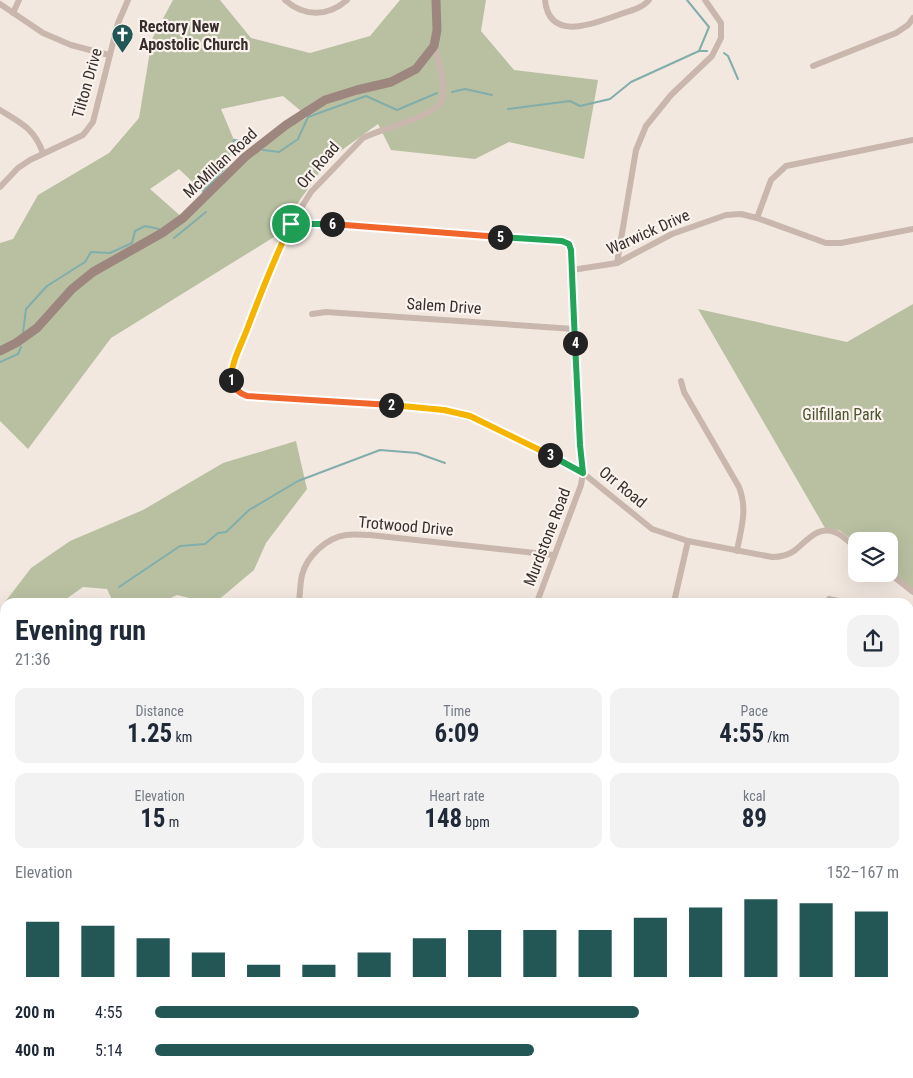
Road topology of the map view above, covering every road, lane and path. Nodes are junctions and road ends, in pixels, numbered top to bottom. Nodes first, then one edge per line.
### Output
1 (19, 0) edge
2 (128, 0) edge
3 (284, 0) edge
4 (347, 0) edge
5 (436, 0) edge
6 (545, 0) edge
7 (649, 0) edge
8 (705, 0) edge
9 (0, 4) edge
10 (14, 13) junction
11 (913, 18) edge
12 (434, 46) junction
13 (109, 54) junction
14 (814, 66) dead end
15 (0, 110) edge
16 (913, 140) edge
17 (42, 153) junction
18 (0, 187) edge
19 (757, 218) junction
20 (291, 224) junction
21 (913, 229) edge
22 (617, 263) junction
23 (572, 270) junction
24 (312, 314) dead end
25 (574, 329) junction
26 (0, 351) edge
27 (681, 381) dead end
28 (583, 473) junction
29 (688, 541) junction
30 (848, 541) edge
31 (737, 551) junction
32 (554, 555) junction
33 (898, 580) edge
34 (913, 592) edge
35 (300, 598) edge
36 (538, 598) edge
37 (675, 598) edge

1 - 10 street
2 - 13 street, Tilton Drive
3 - 4 street
5 - 12 street
6 - 7 street
8 - 22 street
9 - 10 street
10 - 13 street
11 - 14 street
12 - 20 street, Orr Road
12 - 26 street, McMillan Road
13 - 17 street, Tilton Drive
15 - 17 street
16 - 19 street
17 - 18 street, Tilton Drive
19 - 21 street, Warwick Drive
19 - 22 street, Warwick Drive
20 - 23 street
20 - 28 street, Orr Road
22 - 23 street, Warwick Drive
23 - 25 street, Murdstone Road
24 - 25 street, Salem Drive
25 - 28 street, Murdstone Road
27 - 31 street
28 - 29 street, Orr Road
28 - 32 street, Murdstone Road
29 - 31 street, Orr Road
29 - 37 street
30 - 31 street, Orr Road
32 - 35 street, Trotwood Drive
32 - 36 street, Murdstone Road
33 - 34 street

